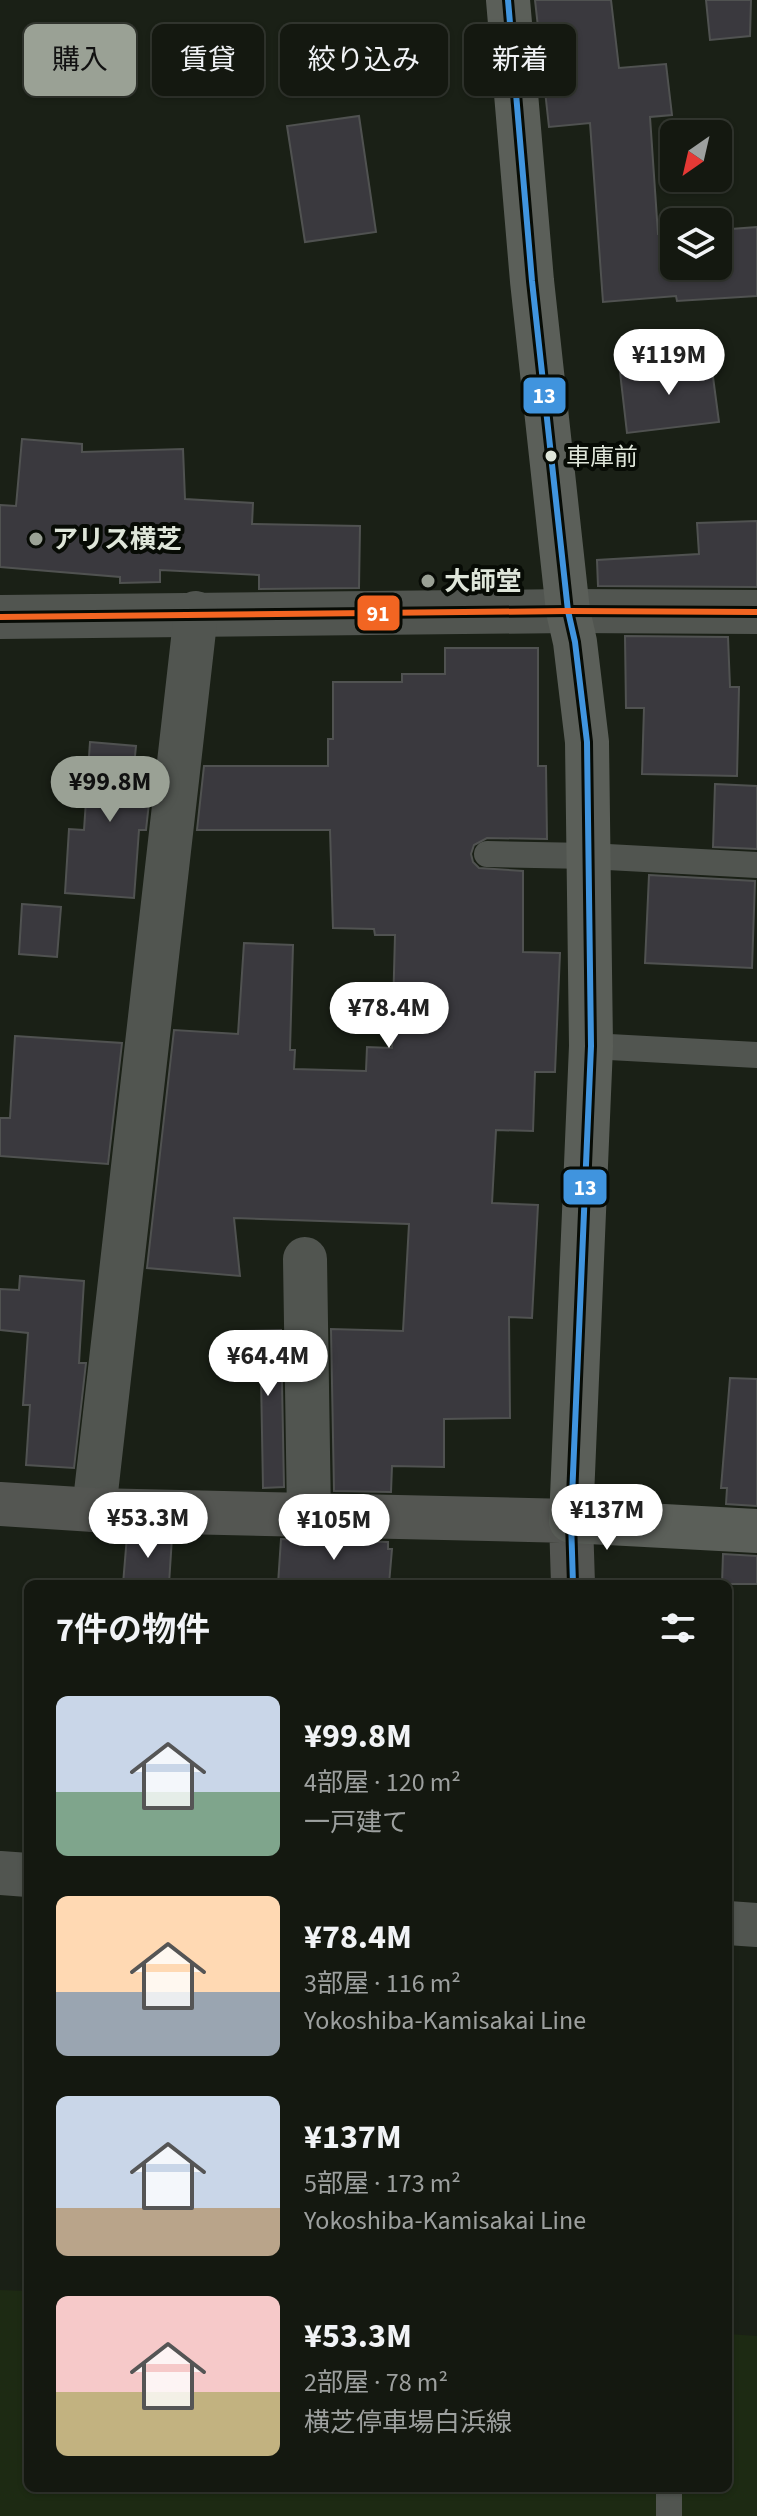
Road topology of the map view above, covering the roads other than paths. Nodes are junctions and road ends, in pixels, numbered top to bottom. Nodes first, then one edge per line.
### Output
1 (508, 0) edge
2 (568, 611) junction
3 (757, 612) edge
4 (196, 613) junction
5 (0, 617) edge
6 (487, 854) dead end
7 (589, 856) junction
8 (757, 865) edge
9 (591, 1046) junction
10 (757, 1055) edge
11 (305, 1259) dead end
12 (0, 1504) edge
13 (94, 1510) junction
14 (309, 1515) junction
15 (571, 1521) junction
16 (757, 1531) edge
17 (573, 1580) edge
18 (0, 1873) edge
19 (24, 1875) edge
20 (732, 1923) edge
21 (757, 1925) edge
22 (669, 2492) edge
23 (669, 2516) edge

1 - 2 main road
2 - 3 street
2 - 4 street
2 - 7 main road
4 - 5 street
4 - 13 street
6 - 7 lane
7 - 8 lane
7 - 9 main road
9 - 10 lane
9 - 15 main road
11 - 14 street
12 - 13 main road
13 - 14 main road
14 - 15 main road
15 - 16 main road
15 - 17 main road
18 - 19 street
20 - 21 street
22 - 23 lane

